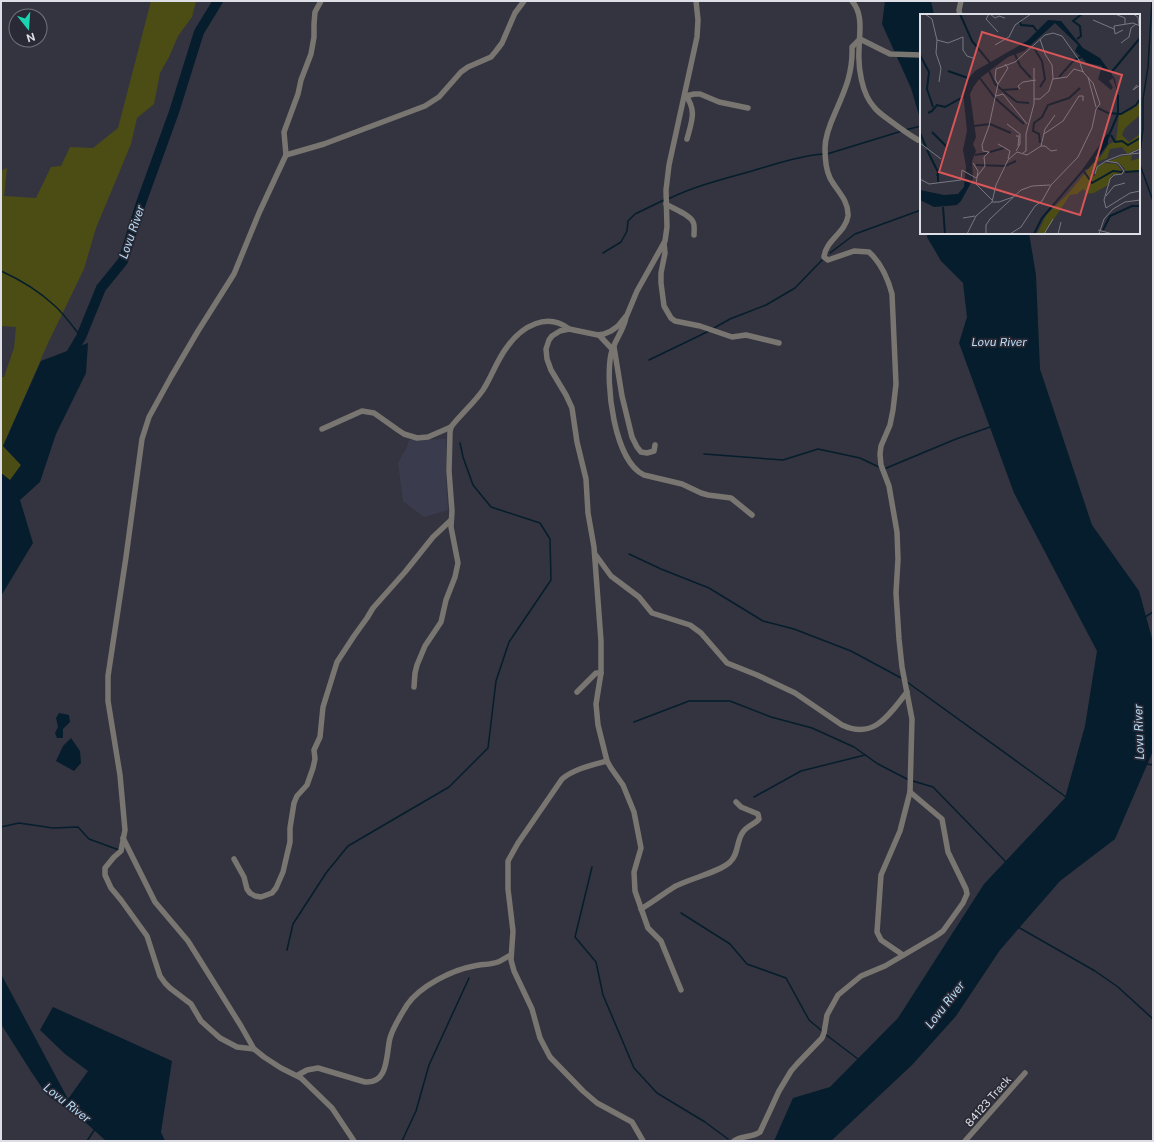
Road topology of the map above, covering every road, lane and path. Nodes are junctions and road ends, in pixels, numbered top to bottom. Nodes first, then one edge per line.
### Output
1 (321, 1) edge
2 (524, 1) edge
3 (696, 1) edge
4 (852, 1) edge
5 (961, 1) edge
6 (960, 14) edge
7 (860, 38) junction
8 (920, 55) edge
9 (685, 94) junction
10 (748, 108) dead end
11 (687, 139) dead end
12 (918, 140) dead end
13 (286, 155) junction
14 (666, 204) junction
15 (694, 235) dead end
16 (664, 243) junction
17 (627, 315) junction
18 (570, 329) junction
19 (599, 335) junction
20 (779, 343) dead end
21 (613, 349) junction
22 (451, 427) junction
23 (322, 430) dead end
24 (655, 445) dead end
25 (752, 515) dead end
26 (450, 521) junction
27 (595, 554) junction
28 (600, 673) junction
29 (414, 687) dead end
30 (577, 692) dead end
31 (907, 692) junction
32 (607, 761) junction
33 (910, 792) junction
34 (736, 802) dead end
35 (123, 838) junction
36 (234, 859) dead end
37 (641, 908) junction
38 (511, 955) junction
39 (903, 955) junction
40 (681, 990) dead end
41 (254, 1049) junction
42 (1025, 1073) dead end
43 (298, 1075) junction
44 (354, 1141) edge
45 (643, 1141) edge
46 (734, 1141) edge
47 (965, 1141) edge

1 - 13 street
2 - 13 street
3 - 9 street
4 - 7 street
5 - 6 street
7 - 8 street
7 - 12 street
7 - 31 street
9 - 10 street
9 - 11 street
9 - 14 street
13 - 35 street
14 - 15 street
14 - 16 street
16 - 17 street
16 - 20 street
17 - 19 street
17 - 21 street
18 - 19 street
18 - 22 street
18 - 27 street
19 - 21 street
21 - 24 street
21 - 25 street
22 - 23 street
22 - 26 street
26 - 29 street
26 - 36 street
27 - 28 street
27 - 31 street
28 - 30 street
28 - 32 street
31 - 33 street
32 - 37 street
32 - 38 street
33 - 39 street
33 - 39 street
34 - 37 street
35 - 41 street
35 - 41 street
37 - 40 street
38 - 43 street
38 - 45 street
39 - 46 street
41 - 43 street
42 - 47 street, 84123 Track
43 - 44 street

